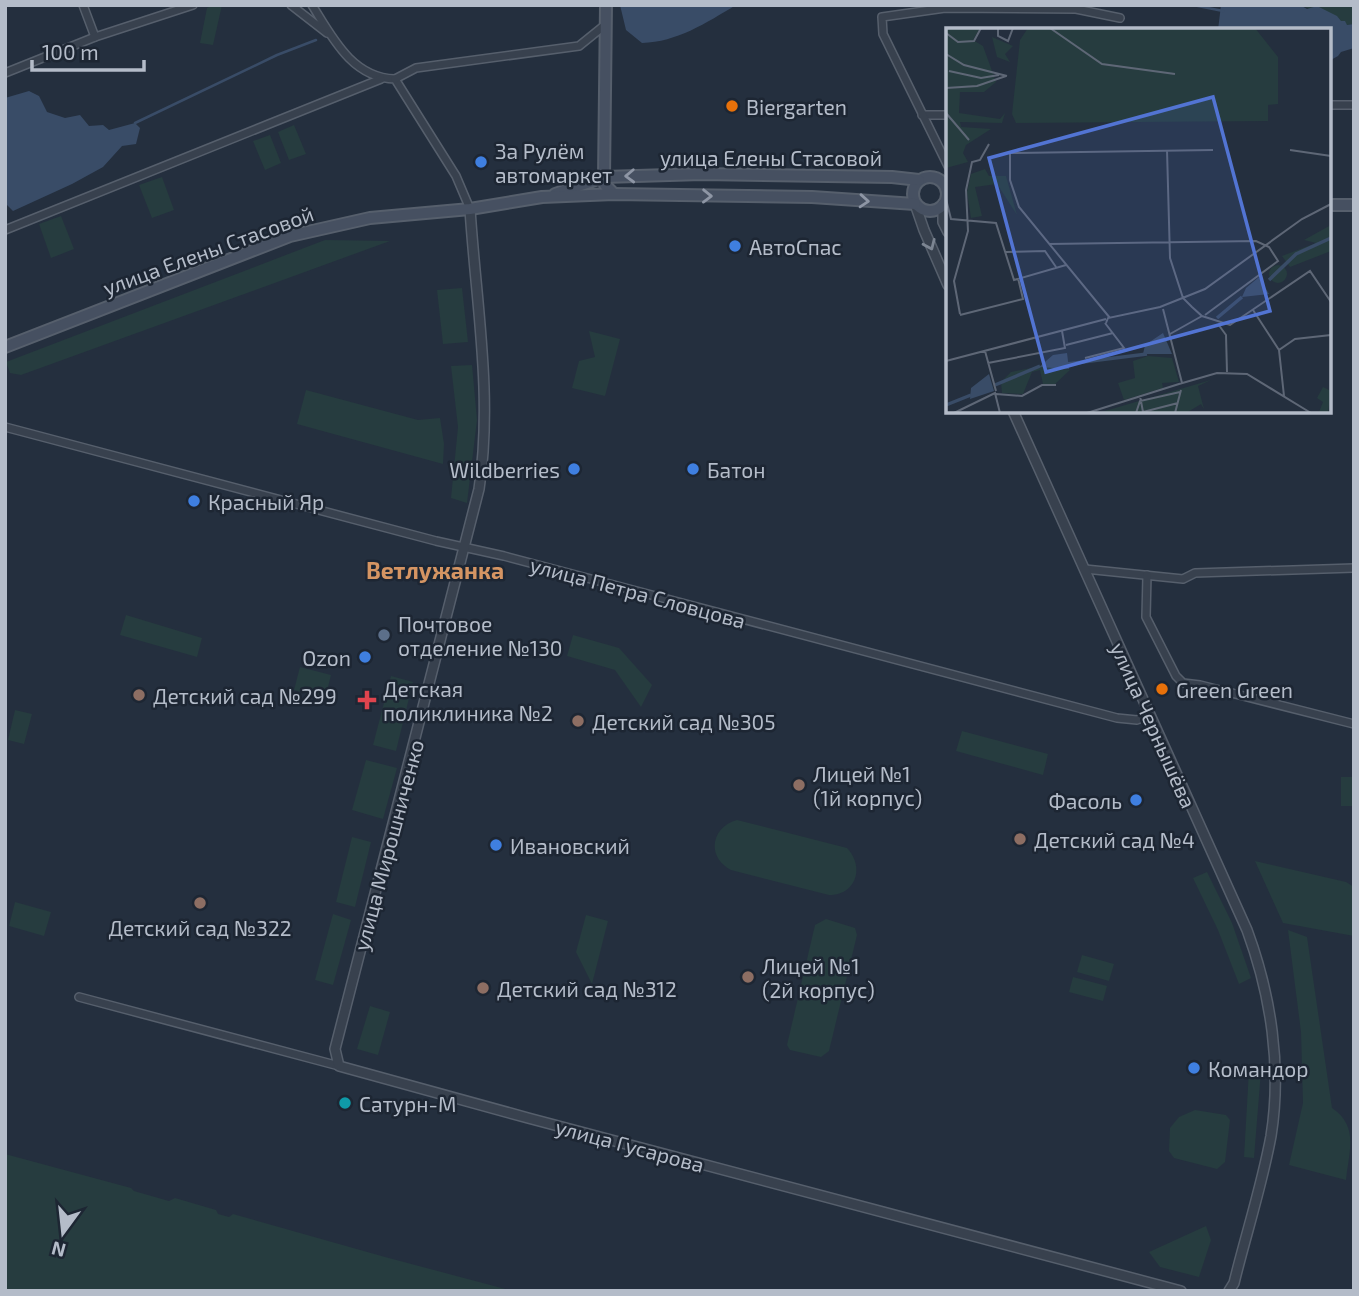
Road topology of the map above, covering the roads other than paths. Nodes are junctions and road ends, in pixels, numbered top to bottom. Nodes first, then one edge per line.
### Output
1 (83, 5) edge
2 (194, 5) edge
3 (291, 5) edge
4 (312, 5) edge
5 (606, 5) edge
6 (1120, 18) dead end
7 (606, 25) junction
8 (331, 35) junction
9 (95, 37) junction
10 (5, 73) edge
11 (381, 79) junction
12 (395, 79) junction
13 (1331, 105) edge
14 (1354, 105) edge
15 (922, 115) junction
16 (946, 115) edge
17 (946, 162) edge
18 (604, 177) junction
19 (919, 180) junction
20 (946, 183) edge
21 (614, 194) junction
22 (542, 197) junction
23 (915, 204) junction
24 (946, 204) edge
25 (1331, 205) edge
26 (1354, 205) edge
27 (470, 209) junction
28 (946, 228) edge
29 (5, 230) edge
30 (946, 280) edge
31 (5, 347) edge
32 (1014, 413) edge
33 (5, 427) edge
34 (465, 546) junction
35 (1354, 568) edge
36 (1084, 569) junction
37 (1147, 575) junction
38 (1149, 715) junction
39 (1354, 724) edge
40 (79, 997) dead end
41 (339, 1066) junction
42 (1181, 1291) edge
43 (1228, 1291) edge

1 - 9 street
2 - 9 street
3 - 8 street
4 - 8 street
5 - 7 main road
6 - 15 street
7 - 12 street
7 - 18 main road
8 - 11 street
9 - 10 street
11 - 12 street
11 - 29 street
12 - 27 street
13 - 14 street
15 - 16 street
15 - 17 street
19 -> 18 main road, улица Елены Стасовой
18 - 21 main road
18 - 22 main road, улица Елены Стасовой
19 - 20 main road
19 - 23 main road
21 - 22 main road, улица Елены Стасовой
21 -> 23 main road, улица Елены Стасовой
22 - 27 main road, улица Елены Стасовой
23 - 24 main road
23 -> 30 street
24 - 28 street
25 - 26 main road
27 - 31 main road, улица Елены Стасовой
27 - 34 street, улица Мирошниченко
32 - 36 street, улица Чернышёва
33 - 34 street, улица Петра Словцова
34 - 38 street, улица Петра Словцова
34 - 41 street, улица Мирошниченко
35 - 37 street
36 - 37 street
36 - 38 street, улица Чернышёва
37 - 39 street
38 - 43 street, улица Чернышёва
40 - 41 street, улица Гусарова
41 - 42 street, улица Гусарова

